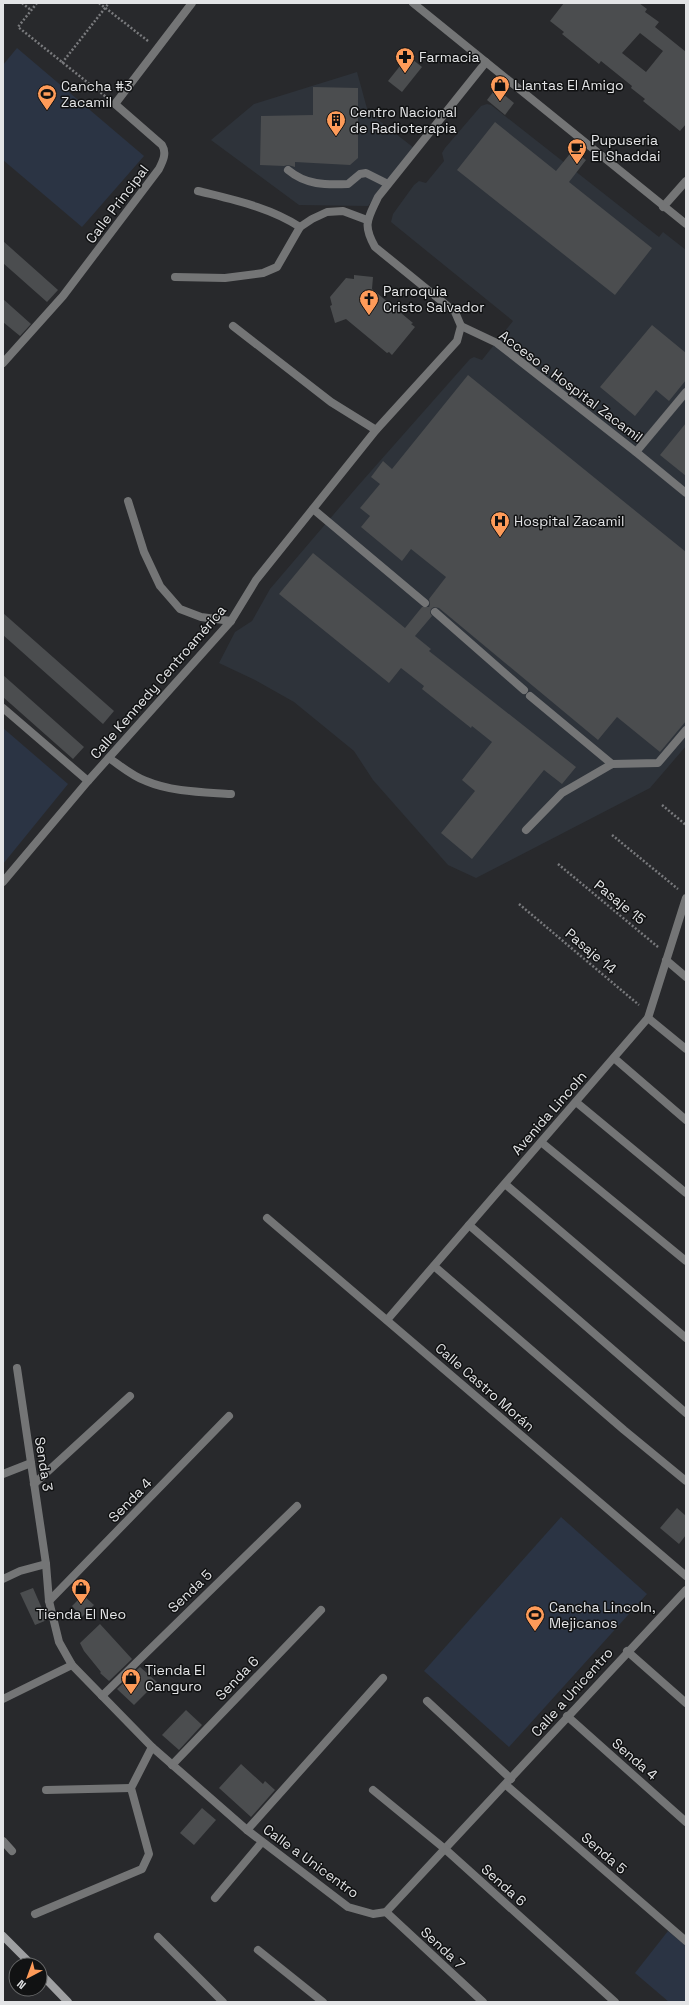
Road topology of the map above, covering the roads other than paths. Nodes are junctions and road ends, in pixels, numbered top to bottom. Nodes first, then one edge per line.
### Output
1 (192, 3) edge
2 (413, 3) edge
3 (486, 62) junction
4 (288, 170) dead end
5 (686, 181) edge
6 (388, 184) junction
7 (198, 191) dead end
8 (663, 207) junction
9 (367, 220) junction
10 (686, 224) edge
11 (300, 227) junction
12 (176, 277) dead end
13 (233, 326) dead end
14 (461, 326) junction
15 (3, 363) edge
16 (686, 392) edge
17 (376, 430) junction
18 (636, 452) junction
19 (686, 493) edge
20 (128, 501) dead end
21 (313, 509) junction
22 (425, 603) dead end
23 (435, 612) dead end
24 (231, 622) junction
25 (524, 690) dead end
26 (530, 696) dead end
27 (3, 708) edge
28 (686, 730) edge
29 (109, 758) junction
30 (612, 764) junction
31 (88, 782) junction
32 (231, 794) dead end
33 (526, 830) dead end
34 (3, 882) edge
35 (685, 903) edge
36 (667, 957) junction
37 (686, 977) edge
38 (649, 1016) junction
39 (686, 1049) edge
40 (614, 1058) junction
41 (576, 1102) junction
42 (686, 1120) edge
43 (542, 1142) junction
44 (505, 1184) junction
45 (686, 1193) edge
46 (267, 1218) dead end
47 (470, 1225) junction
48 (686, 1260) edge
49 (434, 1266) junction
50 (387, 1320) junction
51 (686, 1338) edge
52 (17, 1368) dead end
53 (130, 1396) dead end
54 (686, 1413) edge
55 (229, 1416) dead end
56 (31, 1463) junction
57 (3, 1474) edge
58 (686, 1481) edge
59 (34, 1484) junction
60 (297, 1506) dead end
61 (46, 1564) junction
62 (686, 1576) edge
63 (3, 1579) edge
64 (686, 1590) edge
65 (49, 1601) junction
66 (321, 1610) dead end
67 (627, 1651) junction
68 (72, 1665) junction
69 (383, 1678) dead end
70 (102, 1696) junction
71 (3, 1699) edge
72 (427, 1701) dead end
73 (686, 1703) edge
74 (567, 1716) junction
75 (152, 1747) junction
76 (172, 1765) junction
77 (508, 1782) junction
78 (132, 1788) junction
79 (46, 1790) dead end
80 (373, 1790) dead end
81 (686, 1822) edge
82 (247, 1830) junction
83 (3, 1841) edge
84 (262, 1842) junction
85 (445, 1849) junction
86 (12, 1851) dead end
87 (215, 1898) dead end
88 (386, 1912) junction
89 (35, 1914) dead end
90 (3, 1936) edge
91 (158, 1937) dead end
92 (686, 1941) edge
93 (258, 1950) dead end
94 (24, 1957) edge
95 (48, 1981) edge
96 (68, 2002) edge
97 (224, 2002) edge
98 (322, 2002) edge
99 (483, 2002) edge
100 (616, 2002) edge

1 - 15 street, Calle Principal
2 - 3 street
3 - 6 street
3 - 8 street
4 - 6 street
5 - 8 street
6 - 9 street
7 - 11 street
8 - 10 street
9 - 11 street
9 - 14 street
11 - 12 street
13 - 17 street
14 - 17 street, Calle Kennedy Centroamérica
14 - 18 street, Acceso a Hospital Zacamil
16 - 18 street
17 - 21 street, Calle Kennedy Centroamérica
18 - 19 street, Acceso a Hospital Zacamil
20 - 24 street
21 - 22 street
21 - 24 street, Calle Kennedy Centroamérica
23 - 25 street
24 - 29 street, Calle Kennedy Centroamérica
26 - 30 street
27 - 31 street
28 - 30 street
29 - 31 street, Calle Kennedy Centroamérica
29 - 32 street
30 - 33 street
31 - 34 street, Calle Kennedy Centroamérica
35 - 36 street, Avenida Lincoln
36 - 37 street
36 - 38 street, Avenida Lincoln
38 - 39 street
38 - 40 street, Avenida Lincoln
40 - 41 street, Avenida Lincoln
40 - 42 street
41 - 43 street, Avenida Lincoln
41 - 45 street
43 - 44 street, Avenida Lincoln
43 - 48 street
44 - 47 street, Avenida Lincoln
44 - 51 street
46 - 50 street, Calle Castro Morán
47 - 49 street, Avenida Lincoln
47 - 54 street
49 - 50 street, Avenida Lincoln
49 - 58 street
50 - 62 street, Calle Castro Morán
52 - 56 street, Senda 3
53 - 59 street
55 - 65 street, Senda 4
56 - 57 street
56 - 59 street, Senda 3
59 - 61 street, Senda 3
60 - 70 street, Senda 5
61 - 63 street
61 - 65 street, Calle a Unicentro
64 - 67 street, Calle a Unicentro
65 - 68 street, Calle a Unicentro
66 - 76 street, Senda 6
67 - 73 street
67 - 74 street, Calle a Unicentro
68 - 70 street, Calle a Unicentro
68 - 71 street
69 - 82 street
70 - 75 street, Calle a Unicentro
72 - 77 street, Senda 5
74 - 77 street, Calle a Unicentro
74 - 81 street, Senda 4
75 - 76 street, Calle a Unicentro
75 - 78 street
76 - 82 street, Calle a Unicentro
77 - 85 street, Calle a Unicentro
77 - 92 street, Senda 5
78 - 79 street
78 - 89 street
80 - 85 street, Senda 6
82 - 84 street, Calle a Unicentro
83 - 86 street
84 - 87 street
84 - 88 street, Calle a Unicentro
85 - 88 street, Calle a Unicentro
85 - 100 street, Senda 6
88 - 99 street, Senda 7
90 - 94 main road
91 - 97 street
93 - 98 street
95 - 96 main road

